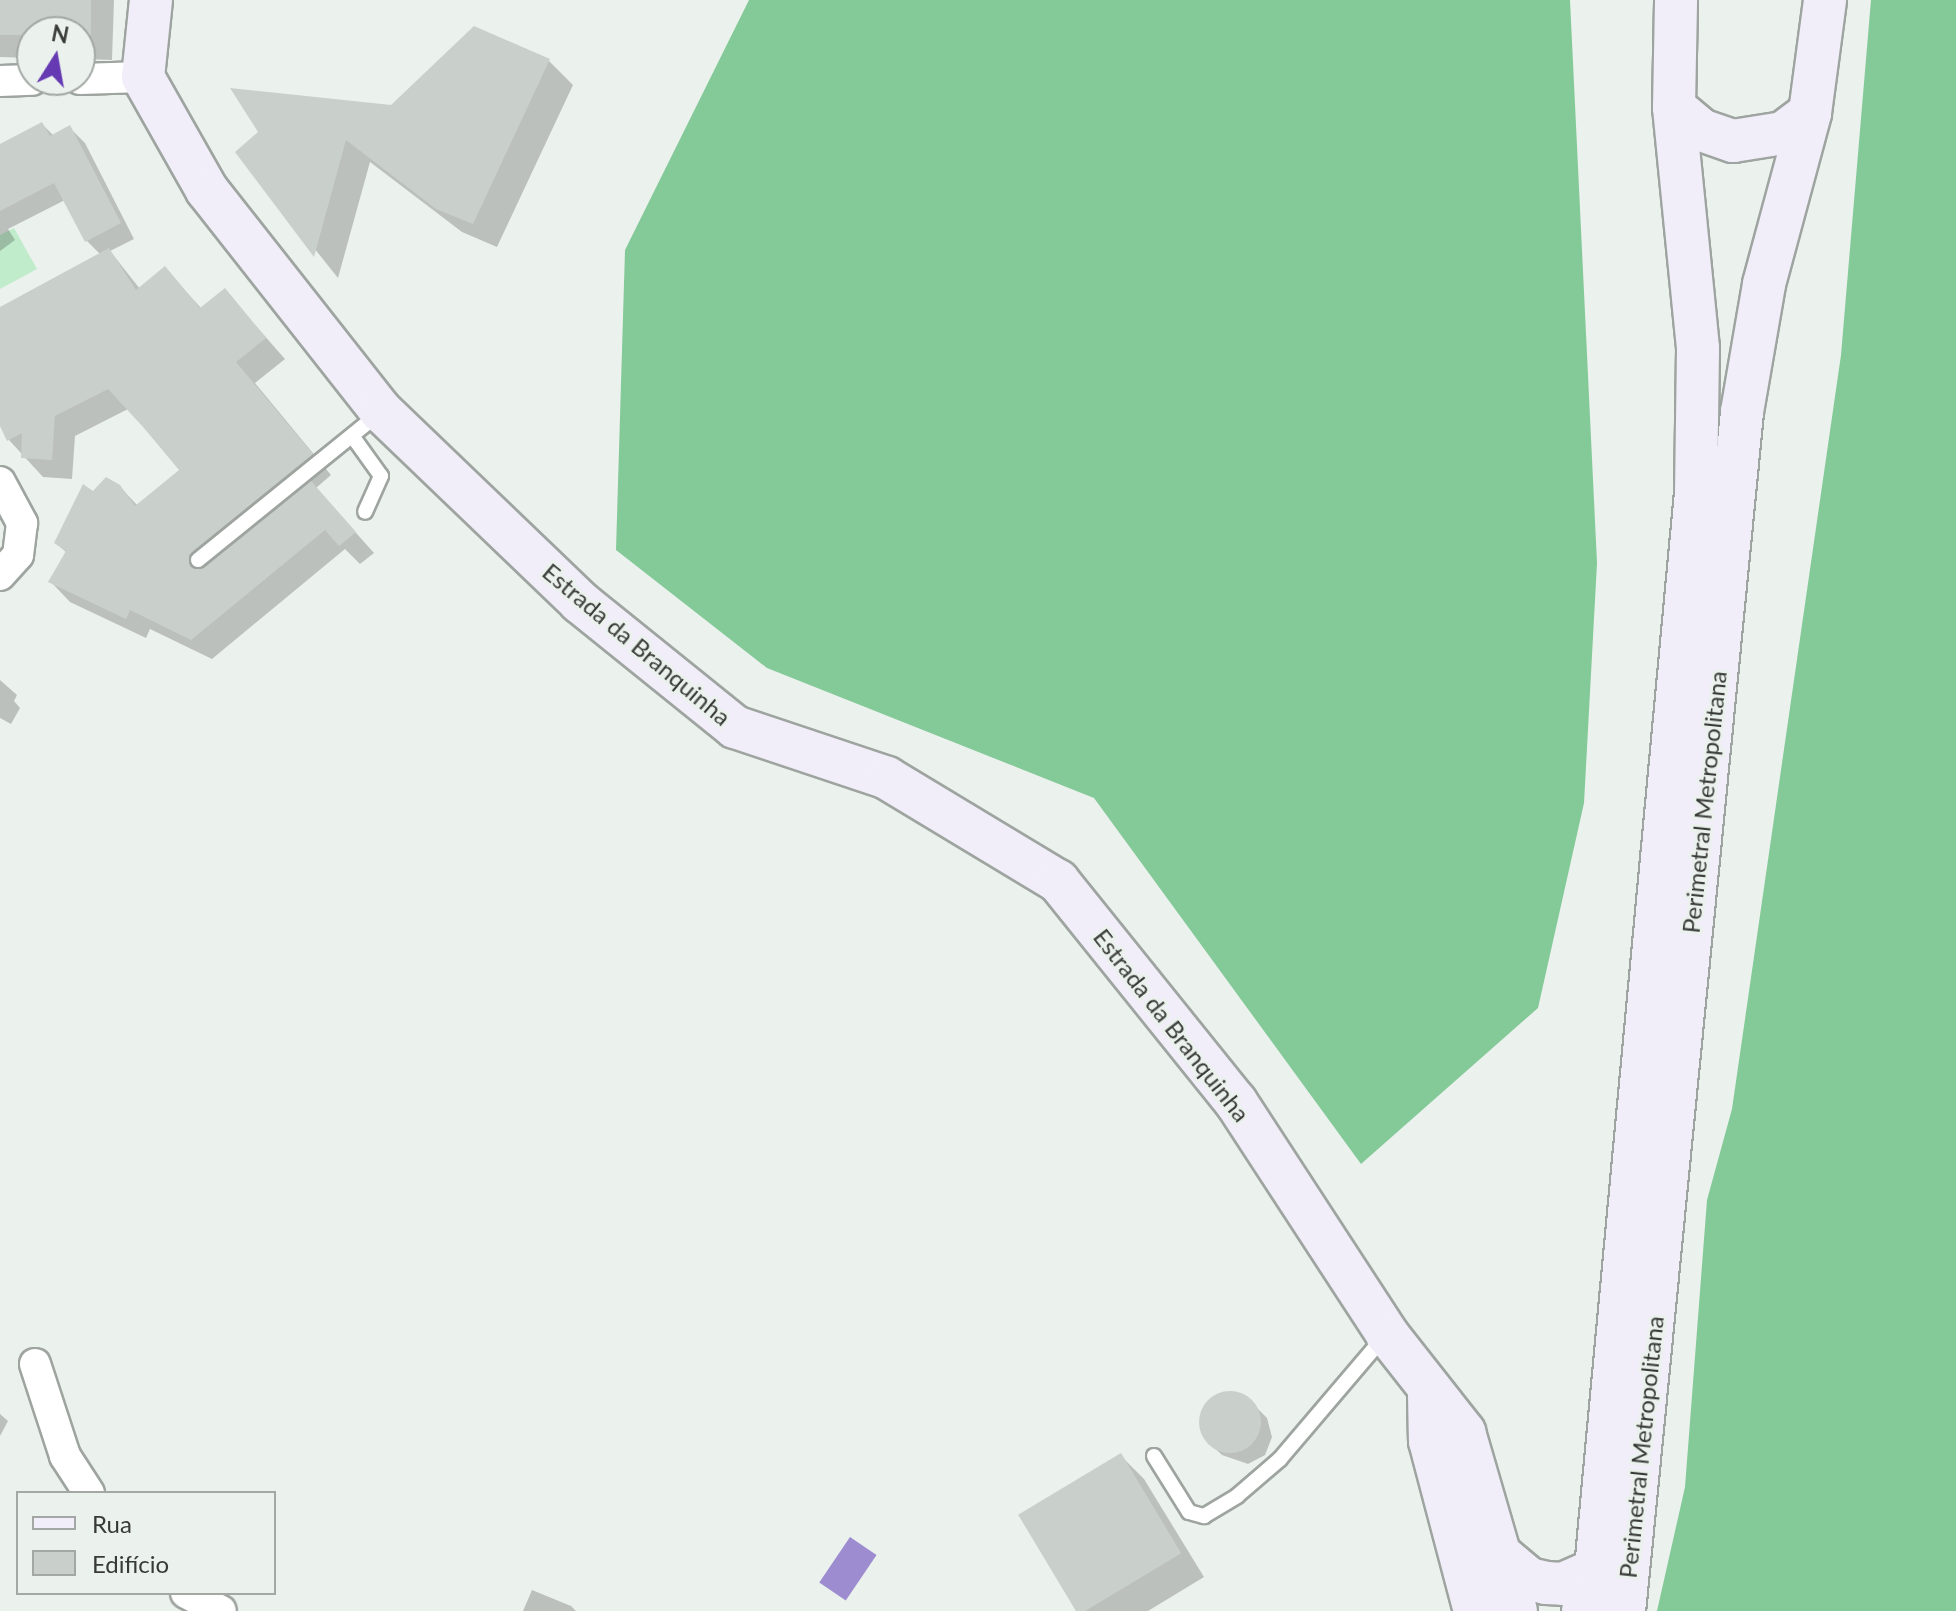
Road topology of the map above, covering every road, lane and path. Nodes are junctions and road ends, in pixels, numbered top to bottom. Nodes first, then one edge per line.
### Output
1 (151, 0) edge
2 (1676, 0) edge
3 (1825, 0) edge
4 (143, 77) junction
5 (96, 78) edge
6 (1674, 107) junction
7 (1810, 113) junction
8 (367, 424) junction
9 (0, 482) edge
10 (365, 512) dead end
11 (198, 560) dead end
12 (0, 575) edge
13 (1387, 1334) junction
14 (35, 1364) dead end
15 (1429, 1395) junction
16 (1154, 1456) dead end
17 (88, 1491) edge
18 (1502, 1556) junction
19 (1596, 1569) junction
20 (190, 1595) edge
21 (221, 1611) edge
22 (1475, 1611) edge
23 (1516, 1611) edge
24 (1583, 1611) edge
25 (1624, 1611) edge

1 - 4 main road
2 - 6 main road, Perimetral Metropolitana
3 - 7 main road, Perimetral Metropolitana
4 - 5 street
4 - 8 main road, Estrada da Branquinha
6 - 7 main road
6 - 19 main road, Perimetral Metropolitana
7 - 25 main road, Perimetral Metropolitana
8 - 10 lane
8 - 11 lane
8 - 13 main road, Estrada da Branquinha
9 - 12 street
13 - 15 main road, Estrada da Branquinha
13 - 16 lane
14 - 17 street
15 - 18 main road, Estrada da Branquinha
15 - 22 main road
18 - 19 main road
18 - 23 main road, Estrada da Branquinha
19 - 24 main road, Perimetral Metropolitana
20 - 21 street

